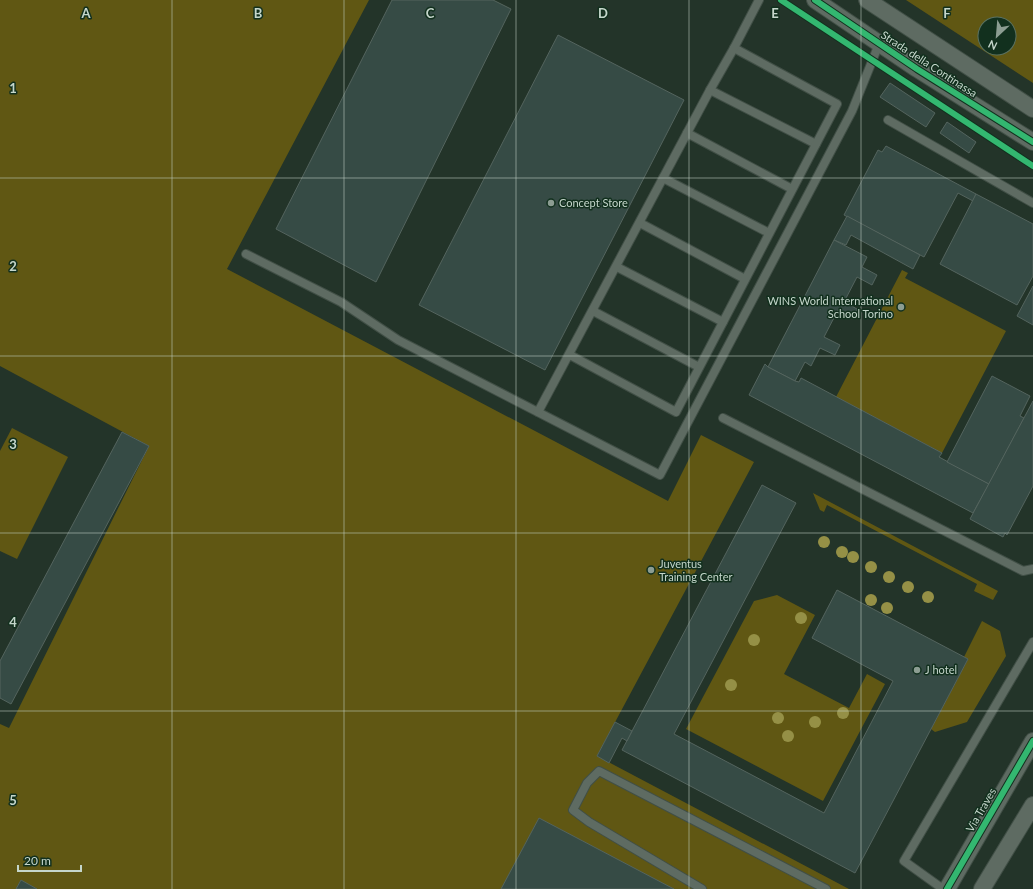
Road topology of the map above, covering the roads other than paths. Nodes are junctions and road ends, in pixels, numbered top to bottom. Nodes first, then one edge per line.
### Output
1 (759, 0) edge
2 (815, 0) edge
3 (867, 0) edge
4 (879, 44) junction
5 (734, 48) junction
6 (710, 90) junction
7 (1033, 109) edge
8 (888, 120) dead end
9 (687, 133) junction
10 (1033, 142) edge
11 (816, 144) junction
12 (663, 178) junction
13 (792, 189) junction
14 (1033, 203) edge
15 (640, 223) junction
16 (769, 233) junction
17 (246, 254) dead end
18 (617, 267) junction
19 (745, 279) junction
20 (593, 311) junction
21 (722, 322) junction
22 (570, 355) junction
23 (699, 367) junction
24 (538, 412) junction
25 (723, 418) dead end
26 (1033, 569) edge
27 (1033, 642) edge
28 (1033, 741) edge
29 (1033, 805) edge
30 (702, 889) edge
31 (826, 889) edge
32 (943, 889) edge
33 (947, 889) edge
34 (982, 889) edge

1 - 5 lane
2 - 4 street, Strada della Continassa
3 - 7 street, Strada della Continassa
4 - 10 street, Strada della Continassa
4 - 24 lane
5 - 6 lane
5 - 11 lane
6 - 9 lane
6 - 11 lane
8 - 14 lane
9 - 12 lane
9 - 13 lane
11 - 13 lane
12 - 15 lane
12 - 16 lane
13 - 16 lane
15 - 18 lane
15 - 19 lane
16 - 19 lane
17 - 24 lane
18 - 20 lane
18 - 21 lane
19 - 21 lane
20 - 22 lane
20 - 23 lane
21 - 23 lane
22 - 23 lane
22 - 24 lane
25 - 26 lane
27 - 32 lane
28 - 33 street, Via Traves
29 - 34 street
30 - 31 lane

